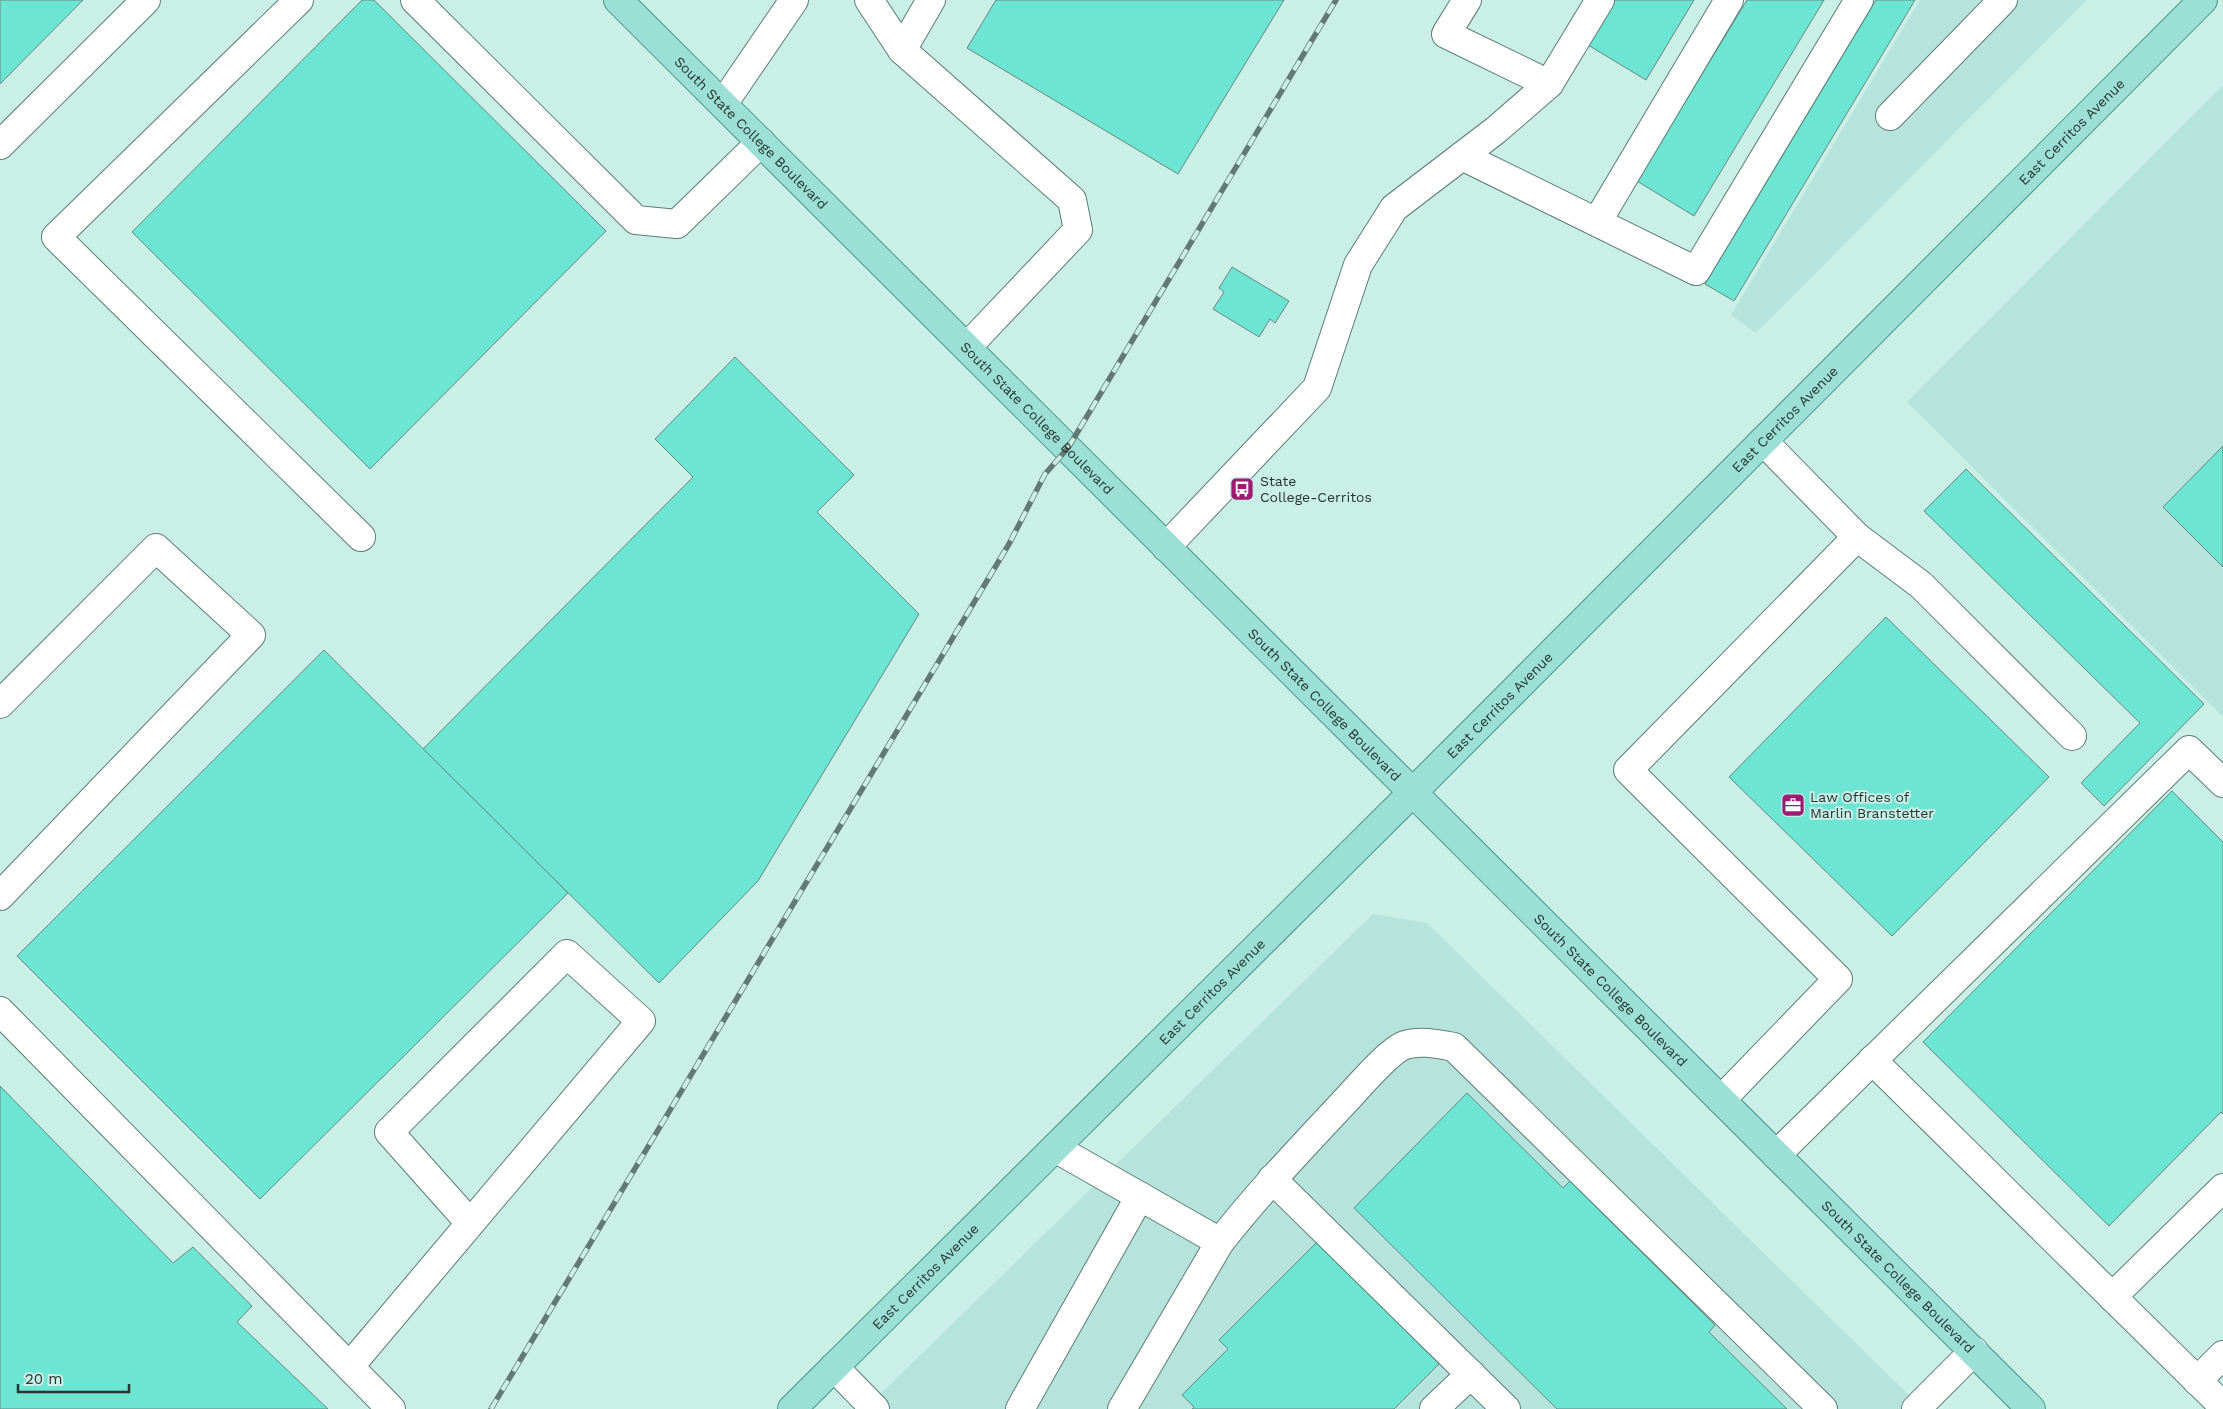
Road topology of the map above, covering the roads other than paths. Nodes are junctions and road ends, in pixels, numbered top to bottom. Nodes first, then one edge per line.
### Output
1 (146, 0) edge
2 (299, 0) edge
3 (415, 0) edge
4 (618, 0) edge
5 (794, 0) edge
6 (869, 0) edge
7 (931, 0) edge
8 (1467, 0) edge
9 (1600, 0) edge
10 (1729, 0) edge
11 (1859, 0) edge
12 (2003, 0) edge
13 (2203, 0) edge
14 (902, 50) junction
15 (1549, 84) junction
16 (723, 104) junction
17 (1890, 116) dead end
18 (761, 142) junction
19 (0, 145) edge
20 (1462, 156) junction
21 (1597, 222) junction
22 (967, 347) junction
23 (1763, 441) junction
24 (361, 537) dead end
25 (1857, 537) junction
26 (1166, 547) junction
27 (0, 704) edge
28 (2072, 736) dead end
29 (2223, 783) edge
30 (1413, 792) junction
31 (0, 896) edge
32 (0, 1010) edge
33 (1872, 1060) junction
34 (1721, 1100) junction
35 (1055, 1148) junction
36 (1776, 1155) junction
37 (1272, 1179) junction
38 (2223, 1188) edge
39 (1140, 1196) junction
40 (470, 1223) junction
41 (1220, 1242) junction
42 (2112, 1297) junction
43 (1974, 1351) junction
44 (2223, 1355) edge
45 (350, 1366) junction
46 (834, 1367) junction
47 (1471, 1374) junction
48 (2197, 1381) junction
49 (2223, 1406) edge
50 (391, 1409) edge
51 (792, 1409) edge
52 (875, 1409) edge
53 (1020, 1409) edge
54 (1122, 1409) edge
55 (1434, 1409) edge
56 (1506, 1409) edge
57 (1823, 1409) edge
58 (1916, 1409) edge
59 (2031, 1409) edge

1 - 19 street
2 - 24 street
3 - 18 street
4 - 16 main road, South State College Boulevard
5 - 16 street
6 - 14 street
7 - 14 street
8 - 15 street
9 - 15 street
10 - 21 street
11 - 21 street
12 - 17 street
13 - 23 main road, East Cerritos Avenue
14 - 22 street
15 - 20 street
16 - 18 main road, South State College Boulevard
18 - 22 main road, South State College Boulevard
20 - 21 street
20 - 26 street
22 - 26 main road, South State College Boulevard
23 - 25 street
23 - 30 main road, East Cerritos Avenue
25 - 28 street
25 - 34 street
26 - 30 main road, South State College Boulevard
27 - 31 street
29 - 33 street
30 - 34 main road, South State College Boulevard
30 - 35 main road, East Cerritos Avenue
32 - 45 street
33 - 36 street
33 - 42 street
34 - 36 main road, South State College Boulevard
35 - 39 street
35 - 46 main road, East Cerritos Avenue
36 - 43 main road, South State College Boulevard
37 - 41 street
37 - 47 street
37 - 57 street
38 - 42 street
39 - 41 street
39 - 53 street
40 - 40 street
40 - 45 street
41 - 54 street
42 - 48 street
43 - 58 street
43 - 59 main road, South State College Boulevard
44 - 48 street
45 - 50 street
46 - 51 main road, East Cerritos Avenue
46 - 52 street
47 - 55 street
47 - 56 street
48 - 49 street

